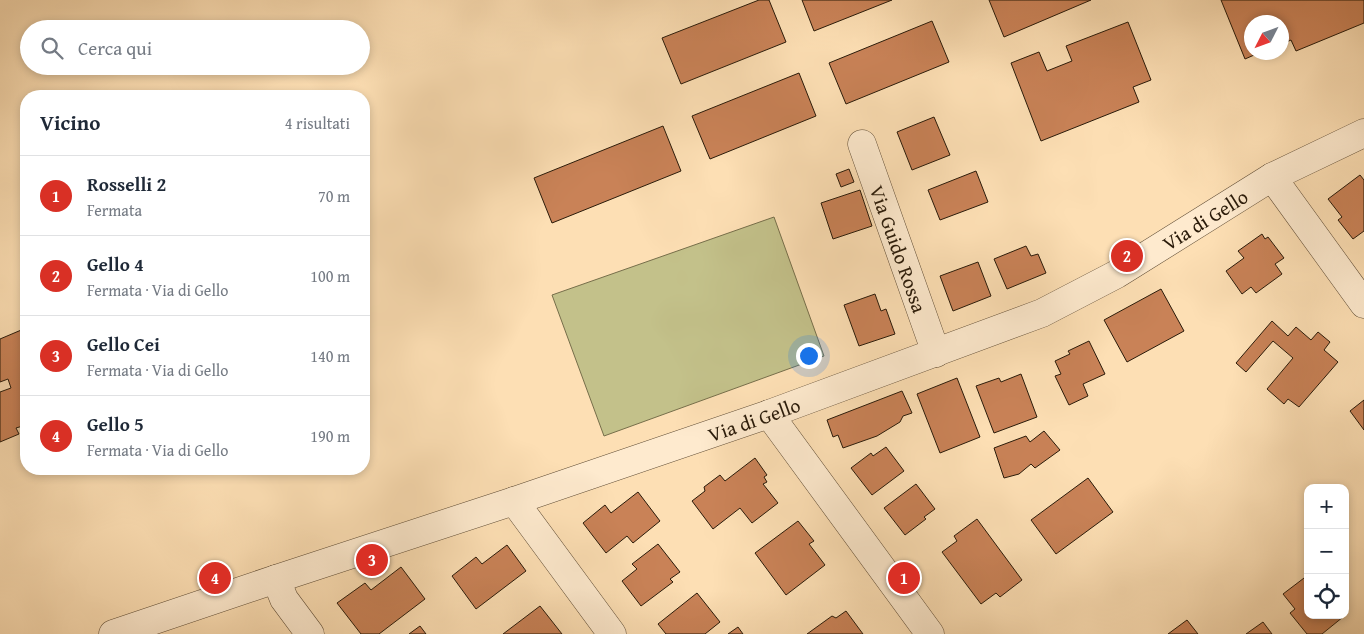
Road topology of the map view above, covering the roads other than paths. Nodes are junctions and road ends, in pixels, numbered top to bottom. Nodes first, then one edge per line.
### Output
1 (1364, 133) edge
2 (862, 144) dead end
3 (1272, 177) junction
4 (1364, 304) edge
5 (936, 353) junction
6 (769, 414) junction
7 (514, 501) junction
8 (276, 579) junction
9 (113, 634) edge
10 (310, 634) edge
11 (612, 634) edge
12 (930, 634) edge

1 - 3 street, Via di Gello
2 - 5 street, Via Guido Rossa
3 - 4 street
3 - 5 street, Via di Gello
5 - 6 street, Via di Gello
6 - 7 street, Via di Gello
6 - 12 street
7 - 8 street, Via di Gello
7 - 11 street
8 - 9 street, Via di Gello
8 - 10 street

